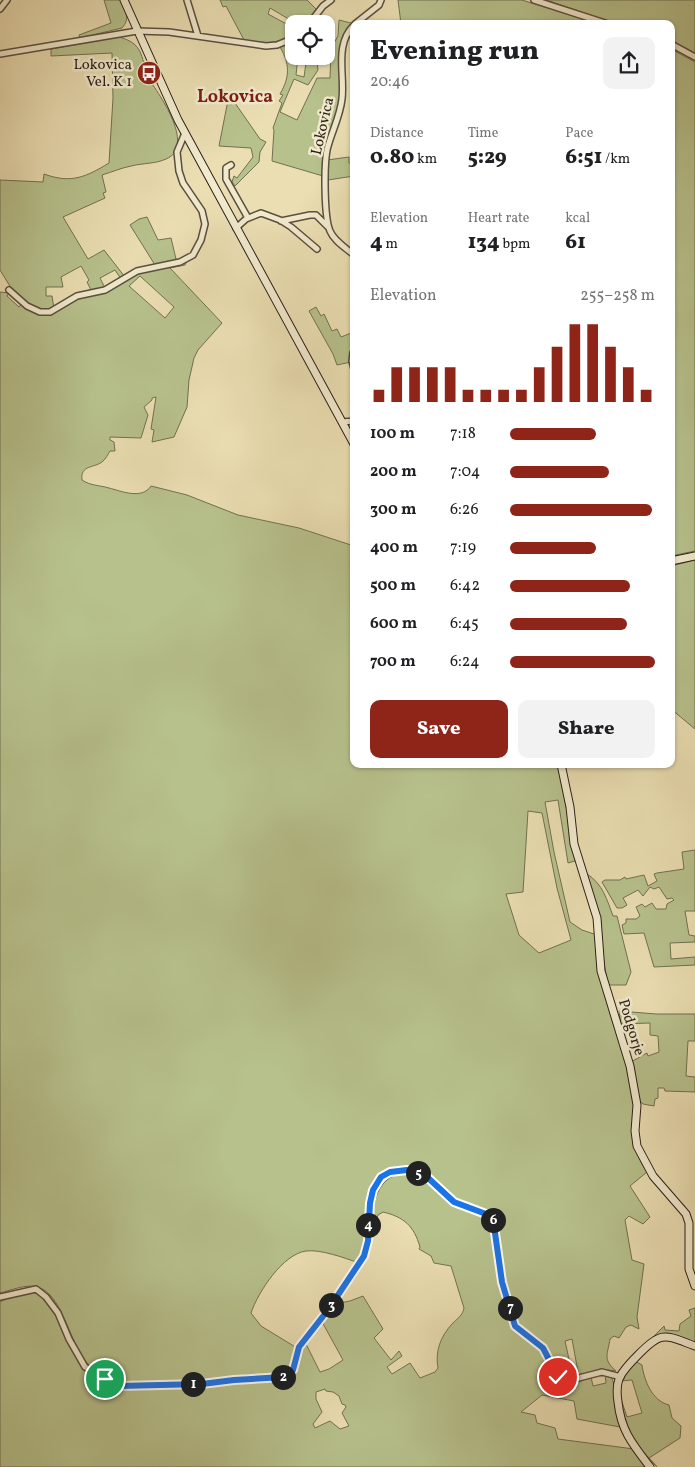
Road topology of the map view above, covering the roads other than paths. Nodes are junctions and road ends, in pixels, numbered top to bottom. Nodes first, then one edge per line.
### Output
1 (7, 0) edge
2 (124, 0) edge
3 (187, 0) edge
4 (331, 0) edge
5 (381, 0) edge
6 (534, 0) edge
7 (0, 8) edge
8 (316, 15) edge
9 (359, 20) edge
10 (596, 20) edge
11 (350, 30) edge
12 (137, 31) junction
13 (198, 36) junction
14 (285, 42) edge
15 (675, 46) edge
16 (0, 54) edge
17 (695, 57) edge
18 (185, 133) junction
19 (231, 165) dead end
20 (248, 218) junction
21 (281, 220) junction
22 (236, 228) junction
23 (329, 228) junction
24 (317, 249) dead end
25 (350, 252) edge
26 (9, 290) dead end
27 (350, 421) edge
28 (342, 422) junction
29 (350, 437) edge
30 (695, 556) edge
31 (675, 560) edge
32 (561, 768) edge
33 (695, 1286) edge
34 (0, 1297) edge
35 (695, 1346) edge
36 (621, 1376) junction
37 (650, 1467) edge

1 - 7 street
2 - 12 street
3 - 13 street
4 - 8 street
5 - 9 street, Lokovica
6 - 10 street
11 - 23 street, Lokovica
12 - 13 street
12 - 16 street
12 - 18 street
13 - 14 street
15 - 17 street
18 - 22 street
18 - 26 street
19 - 20 street
20 - 21 street
20 - 22 street
21 - 23 street
21 - 24 street
22 - 28 street
23 - 25 street
27 - 28 street
28 - 29 street
30 - 31 street
32 - 33 street, Podgorje
34 - 36 street
35 - 36 street
36 - 37 street

